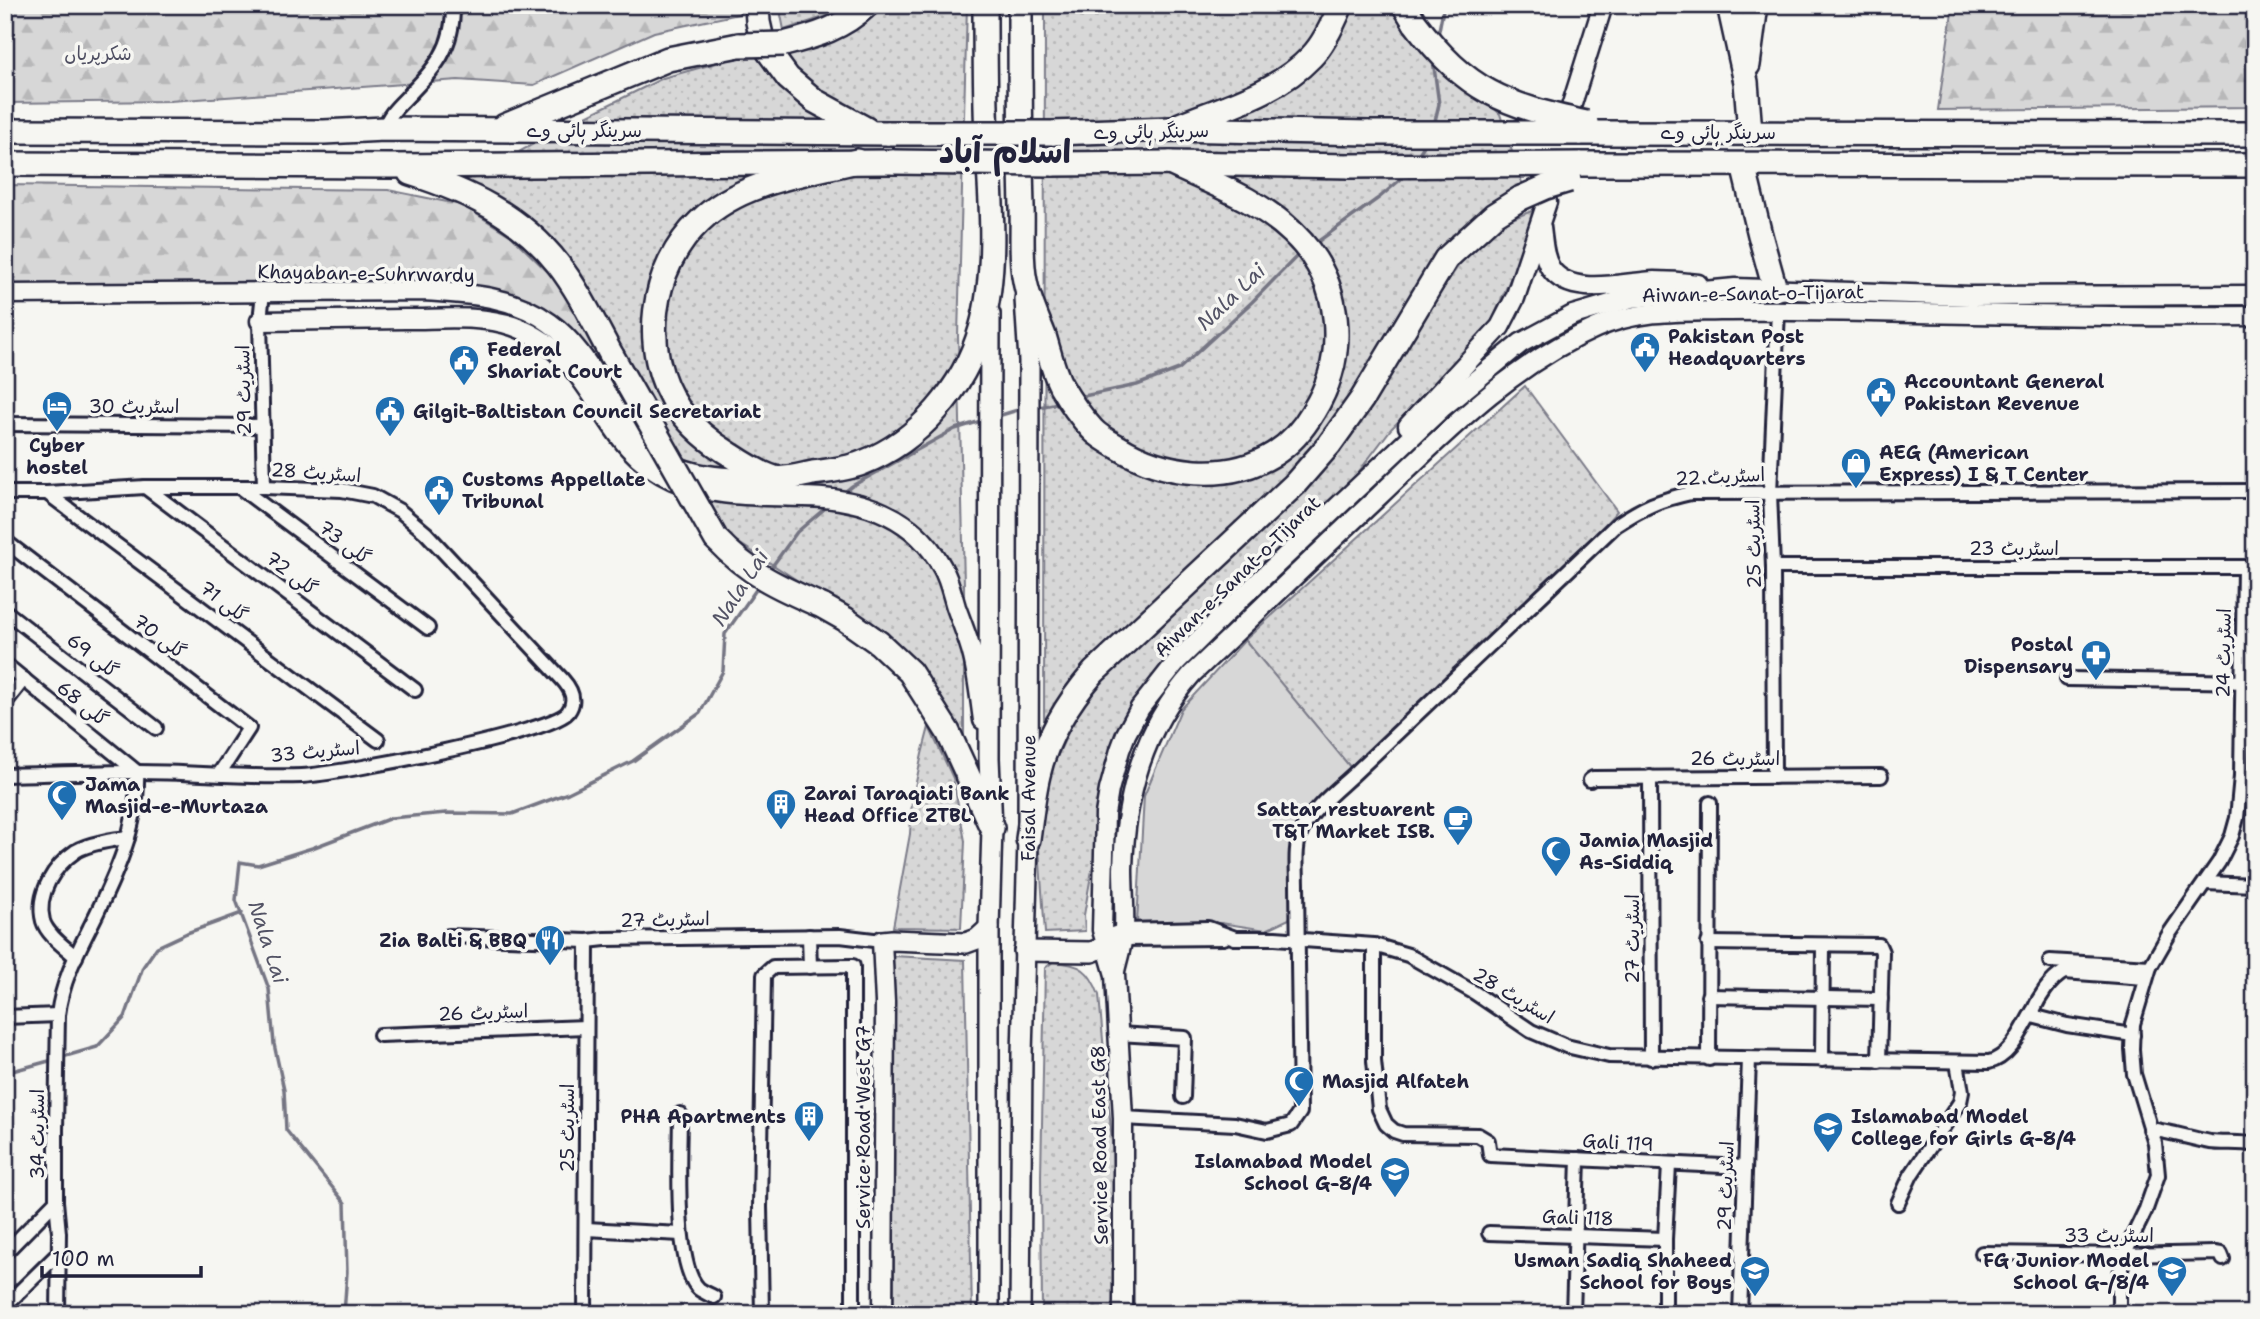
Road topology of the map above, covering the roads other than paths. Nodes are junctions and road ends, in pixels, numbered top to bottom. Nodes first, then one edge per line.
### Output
1 (453, 5) edge
2 (757, 5) edge
3 (867, 5) edge
4 (970, 5) edge
5 (985, 5) edge
6 (1020, 5) edge
7 (1341, 5) edge
8 (1602, 5) edge
9 (1729, 5) edge
10 (1756, 5) edge
11 (1409, 14) edge
12 (985, 38) junction
13 (1746, 82) junction
14 (1579, 121) junction
15 (384, 129) junction
16 (1171, 129) junction
17 (495, 130) junction
18 (5, 131) edge
19 (880, 132) junction
20 (1750, 132) junction
21 (2255, 134) edge
22 (857, 161) junction
23 (1170, 163) junction
24 (5, 164) edge
25 (1743, 165) junction
26 (2255, 165) edge
27 (390, 166) junction
28 (1574, 172) junction
29 (1546, 202) dead end
30 (1541, 223) junction
31 (990, 280) junction
32 (1024, 280) junction
33 (1734, 288) junction
34 (263, 292) junction
35 (5, 294) edge
36 (2255, 295) edge
37 (1776, 299) junction
38 (2255, 316) edge
39 (260, 321) junction
40 (1492, 365) junction
41 (1505, 381) junction
42 (5, 424) edge
43 (263, 426) junction
44 (1370, 477) junction
45 (145, 487) junction
46 (239, 487) junction
47 (264, 487) junction
48 (771, 487) junction
49 (2255, 491) edge
50 (5, 493) edge
51 (47, 493) junction
52 (1770, 493) junction
53 (5, 541) edge
54 (1773, 567) junction
55 (2249, 567) edge
56 (5, 611) edge
57 (428, 628) dead end
58 (5, 664) edge
59 (553, 669) joint
60 (24, 679) junction
61 (2067, 679) dead end
62 (2248, 682) edge
63 (415, 690) dead end
64 (5, 704) edge
65 (156, 729) dead end
66 (378, 740) dead end
67 (989, 758) junction
68 (137, 772) junction
69 (219, 774) junction
70 (5, 775) edge
71 (1881, 776) dead end
72 (1650, 777) junction
73 (1774, 777) junction
74 (1590, 780) dead end
75 (1710, 803) dead end
76 (992, 828) junction
77 (128, 838) junction
78 (1028, 839) junction
79 (1104, 868) junction
80 (1123, 869) junction
81 (2205, 883) junction
82 (2255, 885) edge
83 (989, 928) junction
84 (449, 936) dead end
85 (809, 936) junction
86 (1114, 938) junction
87 (1297, 940) junction
88 (587, 941) junction
89 (882, 941) junction
90 (1708, 943) junction
91 (1374, 945) junction
92 (1823, 945) junction
93 (1024, 951) junction
94 (76, 957) junction
95 (2050, 961) dead end
96 (989, 965) junction
97 (810, 967) junction
98 (2148, 972) junction
99 (1115, 975) joint
100 (1708, 996) junction
101 (1822, 998) junction
102 (1881, 999) junction
103 (2033, 1011) junction
104 (58, 1015) junction
105 (5, 1017) edge
106 (586, 1027) junction
107 (1118, 1034) junction
108 (380, 1035) dead end
109 (2133, 1035) junction
110 (1651, 1058) junction
111 (1709, 1059) junction
112 (1749, 1059) junction
113 (1822, 1060) junction
114 (1879, 1061) junction
115 (1956, 1062) junction
116 (1183, 1097) dead end
117 (680, 1114) dead end
118 (1123, 1118) junction
119 (2150, 1129) junction
120 (2255, 1145) edge
121 (1578, 1159) junction
122 (1668, 1164) junction
123 (1744, 1167) junction
124 (56, 1201) junction
125 (1898, 1203) dead end
126 (586, 1229) junction
127 (1489, 1233) dead end
128 (681, 1234) junction
129 (1574, 1236) junction
130 (1665, 1239) junction
131 (5, 1253) edge
132 (59, 1253) junction
133 (1987, 1253) dead end
134 (2124, 1255) junction
135 (2223, 1259) dead end
136 (714, 1297) dead end
137 (5, 1306) edge
138 (58, 1314) edge
139 (585, 1314) edge
140 (762, 1314) edge
141 (853, 1314) edge
142 (883, 1314) edge
143 (989, 1314) edge
144 (1020, 1314) edge
145 (1123, 1314) edge
146 (1573, 1314) edge
147 (1665, 1314) edge
148 (1740, 1314) edge
149 (2119, 1314) edge

1 - 15 street
2 - 19 highway
3 - 17 highway, bridge
4 - 12 highway
5 - 12 highway
6 - 32 highway
7 - 16 highway
8 - 14 main road
9 - 13 highway
10 - 13 highway
11 - 14 highway, bridge
12 - 31 highway
13 - 20 highway
14 - 16 highway, سرینگر ہائی وے, bridge
14 - 20 highway, سرینگر ہائی وے
15 - 17 highway, سرینگر ہائی وے
15 - 18 highway, سرینگر ہائی وے
16 - 19 highway, سرینگر ہائی وے, bridge
17 - 19 highway, سرینگر ہائی وے
20 - 21 highway, سرینگر ہائی وے
22 - 23 highway, سرینگر ہائی وے, bridge
22 - 27 highway, سرینگر ہائی وے
22 - 48 highway
23 - 28 highway, سرینگر ہائی وے, bridge
23 - 32 highway
24 - 27 highway, سرینگر ہائی وے
25 - 26 highway, سرینگر ہائی وے
25 - 28 highway, سرینگر ہائی وے
25 - 37 highway
27 - 76 highway, bridge
28 - 78 highway, bridge
29 - 30 main road
30 - 33 main road
30 - 44 main road
31 - 48 highway
31 - 67 main road, Faisal Avenue
32 - 78 main road, Faisal Avenue
33 - 37 main road, Aiwan-e-Sanat-o-Tijarat
33 - 40 main road, Aiwan-e-Sanat-o-Tijarat
34 - 35 main road, Khayaban-e-Suhrwardy
34 - 39 street, اسٹریٹ 29
34 - 48 main road, Khayaban-e-Suhrwardy
36 - 37 main road, Aiwan-e-Sanat-o-Tijarat
37 - 38 main road, Aiwan-e-Sanat-o-Tijarat
37 - 41 main road, Aiwan-e-Sanat-o-Tijarat
37 - 52 street, اسٹریٹ 25
39 - 43 street, اسٹریٹ 29
39 - 48 main road, Khayaban-e-Suhrwardy
40 - 41 main road
40 - 44 main road, Aiwan-e-Sanat-o-Tijarat
41 - 80 main road, Aiwan-e-Sanat-o-Tijarat
42 - 43 street, اسٹریٹ 30
43 - 47 street, اسٹریٹ 29
44 - 79 main road, Aiwan-e-Sanat-o-Tijarat
45 - 46 street, اسٹریٹ 28
45 - 51 street, اسٹریٹ 28
45 - 63 street, گلی 72
46 - 47 street, اسٹریٹ 28
46 - 57 street, گلی 73
47 - 59 street, اسٹریٹ 28
48 - 67 main road, Khayaban-e-Suhrwardy
49 - 52 street, اسٹریٹ 22
50 - 51 street, اسٹریٹ 28
51 - 66 street, گلی 71
52 - 54 street, اسٹریٹ 25
52 - 87 street, اسٹریٹ 22
53 - 69 street, گلی 70
54 - 55 street, اسٹریٹ 23
54 - 73 street, اسٹریٹ 25
55 - 62 street, اسٹریٹ 24
56 - 65 street, گلی 69
58 - 60 street, گلی 68
59 - 69 street, اسٹریٹ 33
60 - 64 street
60 - 68 street, گلی 68
61 - 62 street
62 - 81 street, اسٹریٹ 24
67 - 76 main road, Faisal Avenue
68 - 69 street, اسٹریٹ 33
68 - 70 street, اسٹریٹ 33
68 - 77 street, اسٹریٹ 34
71 - 73 street, اسٹریٹ 26
72 - 73 street, اسٹریٹ 26
72 - 74 street, اسٹریٹ 26
72 - 110 street, اسٹریٹ 27
75 - 90 street
76 - 83 main road, Faisal Avenue
77 - 94 street, اسٹریٹ 34
77 - 94 street
78 - 93 main road, Faisal Avenue
79 - 80 main road
79 - 86 main road, Aiwan-e-Sanat-o-Tijarat
80 - 86 main road, Aiwan-e-Sanat-o-Tijarat
81 - 82 street
81 - 98 street, اسٹریٹ 24
83 - 89 main road
83 - 96 main road, Faisal Avenue
84 - 88 street, اسٹریٹ 27
85 - 88 street, اسٹریٹ 27
85 - 89 street, اسٹریٹ 27
85 - 97 street
86 - 87 street, اسٹریٹ 28
86 - 93 main road
86 - 99 main road, Aiwan-e-Sanat-o-Tijarat
87 - 91 street, اسٹریٹ 28
87 - 118 street, اسٹریٹ 22
88 - 106 street, اسٹریٹ 25
89 - 96 main road
89 - 142 main road, Service Road West G7
90 - 92 street
90 - 100 street
91 - 110 street, اسٹریٹ 28
91 - 121 street, Gali 119
92 - 101 street
92 - 102 street
93 - 144 main road, Faisal Avenue
94 - 104 street, اسٹریٹ 34
95 - 98 street
96 - 143 main road, Faisal Avenue
97 - 140 street
97 - 141 street
98 - 103 street
98 - 109 street, اسٹریٹ 24
99 - 107 main road, Service Road East G8
100 - 101 street
100 - 111 street
101 - 102 street
101 - 113 street
102 - 114 street
103 - 109 street
103 - 115 street, اسٹریٹ 28
104 - 105 street
104 - 124 street, اسٹریٹ 34
106 - 108 street, اسٹریٹ 26
106 - 126 street, اسٹریٹ 25
107 - 116 street
107 - 118 main road, Service Road East G8
109 - 119 street, اسٹریٹ 24
110 - 111 street, اسٹریٹ 28
111 - 112 street, اسٹریٹ 28
112 - 113 street, اسٹریٹ 28
112 - 123 street, اسٹریٹ 29
113 - 114 street, اسٹریٹ 28
114 - 115 street, اسٹریٹ 28
115 - 125 street
117 - 128 street
118 - 145 main road, Service Road East G8
119 - 120 street
119 - 134 street, اسٹریٹ 24
121 - 122 street, Gali 119
121 - 129 street
122 - 123 street, Gali 119
122 - 130 street
123 - 148 street, اسٹریٹ 29
124 - 131 street
124 - 132 street, اسٹریٹ 34
126 - 128 street
126 - 139 street, اسٹریٹ 25
127 - 129 street, Gali 118
128 - 136 street
129 - 130 street, Gali 118
129 - 146 street
130 - 147 street
132 - 137 street
132 - 138 street, اسٹریٹ 34
133 - 134 street, اسٹریٹ 33
134 - 135 street, اسٹریٹ 33
134 - 149 street, اسٹریٹ 24

